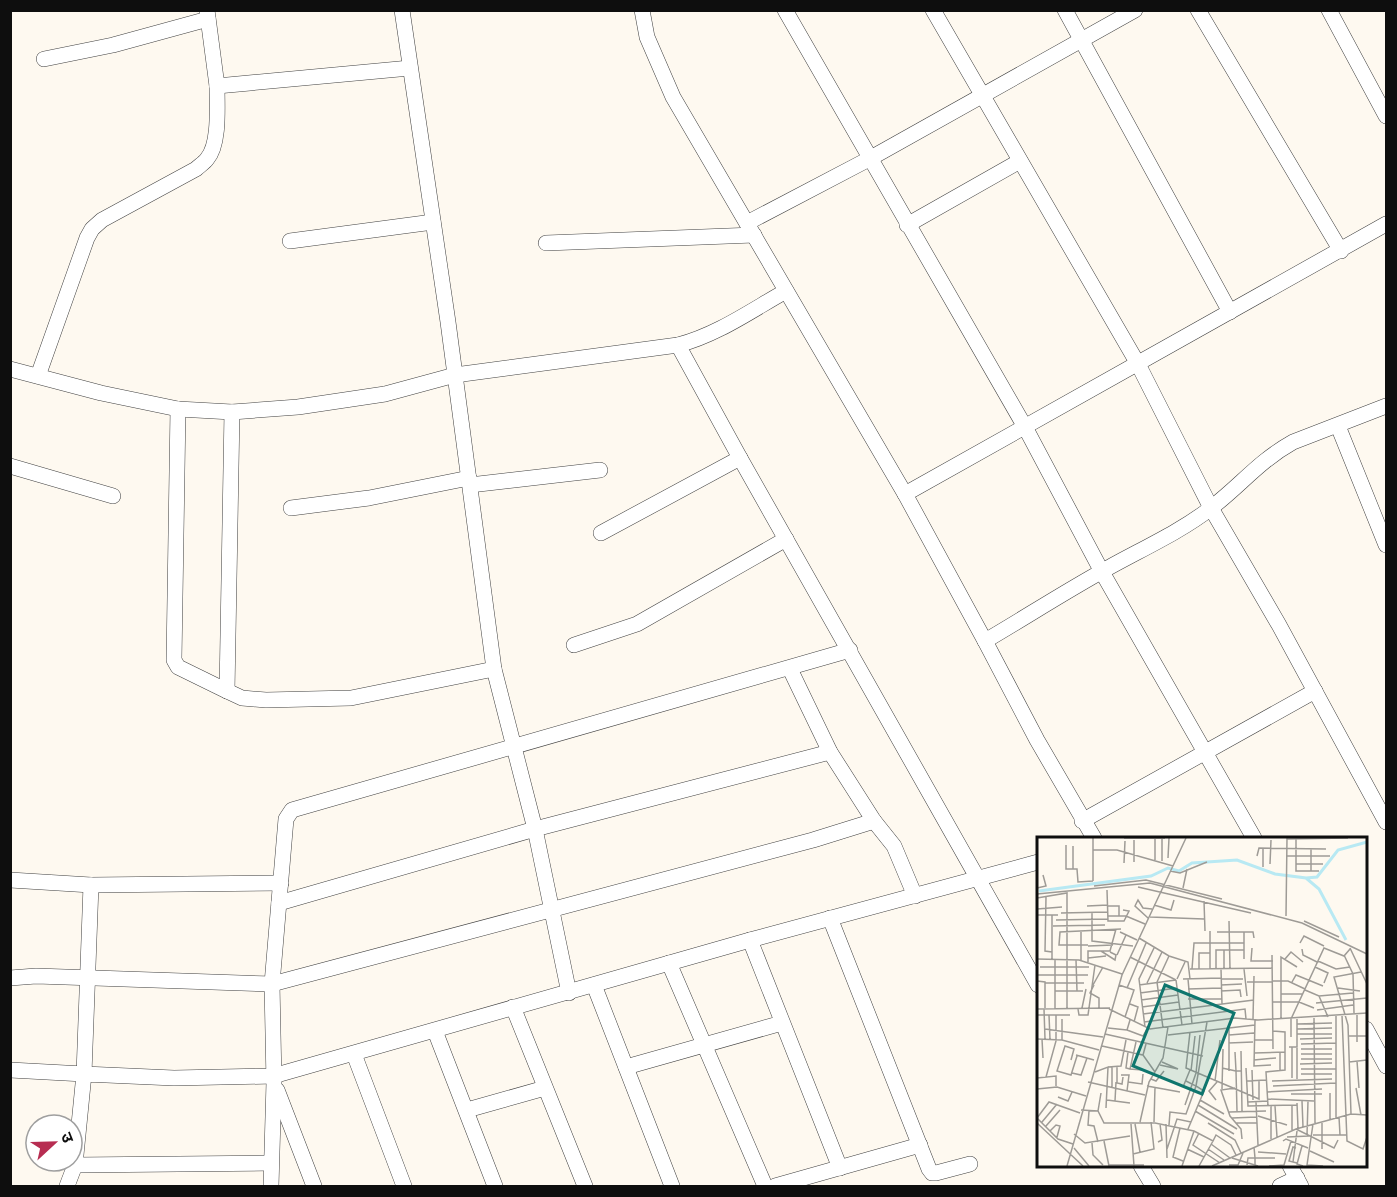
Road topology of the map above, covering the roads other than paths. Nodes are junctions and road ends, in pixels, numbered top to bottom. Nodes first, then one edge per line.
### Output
1 (402, 10) edge
2 (642, 10) edge
3 (785, 10) edge
4 (933, 10) edge
5 (1065, 10) edge
6 (1135, 10) edge
7 (1198, 10) edge
8 (1329, 10) edge
9 (207, 15) edge
10 (1082, 40) junction
11 (44, 59) dead end
12 (410, 68) junction
13 (217, 87) junction
14 (982, 96) junction
15 (1386, 116) edge
16 (869, 159) junction
17 (1020, 161) junction
18 (433, 222) junction
19 (1386, 224) edge
20 (908, 225) junction
21 (750, 229) junction
22 (290, 241) dead end
23 (546, 243) dead end
24 (1341, 251) junction
25 (786, 291) junction
26 (1230, 312) junction
27 (678, 345) junction
28 (1138, 364) junction
29 (10, 369) edge
30 (455, 375) junction
31 (39, 376) junction
32 (1386, 406) edge
33 (178, 409) junction
34 (232, 412) junction
35 (1338, 426) junction
36 (1025, 427) junction
37 (740, 458) junction
38 (10, 466) edge
39 (600, 470) dead end
40 (469, 482) junction
41 (905, 494) junction
42 (113, 496) dead end
43 (291, 508) dead end
44 (1211, 508) junction
45 (601, 533) dead end
46 (786, 539) junction
47 (1386, 545) edge
48 (1102, 572) junction
49 (985, 641) junction
50 (574, 645) dead end
51 (850, 650) junction
52 (494, 669) junction
53 (790, 669) junction
54 (227, 691) junction
55 (1315, 691) junction
56 (514, 746) junction
57 (830, 752) junction
58 (1204, 752) junction
59 (874, 821) junction
60 (1082, 821) junction
61 (1386, 822) edge
62 (535, 829) junction
63 (1093, 837) edge
64 (1253, 837) edge
65 (1037, 862) edge
66 (978, 878) junction
67 (10, 880) edge
68 (281, 883) junction
69 (90, 885) junction
70 (915, 896) junction
71 (279, 903) junction
72 (550, 910) junction
73 (830, 918) junction
74 (750, 940) junction
75 (669, 963) junction
76 (10, 978) edge
77 (88, 978) junction
78 (1037, 983) edge
79 (272, 984) junction
80 (594, 985) junction
81 (569, 993) junction
82 (513, 1007) junction
83 (782, 1023) junction
84 (435, 1031) junction
85 (1375, 1043) edge
86 (704, 1044) junction
87 (354, 1054) junction
88 (1386, 1066) edge
89 (626, 1067) junction
90 (10, 1070) edge
91 (84, 1074) junction
92 (273, 1079) junction
93 (545, 1088) junction
94 (467, 1110) junction
95 (80, 1113) edge
96 (920, 1145) junction
97 (271, 1163) junction
98 (970, 1164) dead end
99 (84, 1165) edge
100 (1143, 1167) edge
101 (840, 1168) junction
102 (1296, 1177) edge
103 (271, 1186) edge
104 (314, 1186) edge
105 (404, 1186) edge
106 (495, 1186) edge
107 (585, 1186) edge
108 (672, 1186) edge
109 (765, 1186) edge
110 (775, 1186) edge
111 (1154, 1186) edge
112 (1280, 1186) edge

1 - 12 street
2 - 21 street
3 - 16 street
4 - 14 street
5 - 10 street
6 - 10 street
7 - 24 street
8 - 15 street
9 - 11 street
9 - 13 street
10 - 14 street
10 - 26 street
12 - 13 street
12 - 18 street
13 - 31 street
14 - 16 street
14 - 17 street
16 - 20 street
16 - 21 street
17 - 20 street
17 - 28 street
18 - 22 street
18 - 30 street
19 - 24 street
20 - 36 street
21 - 23 street
21 - 25 street
24 - 26 street
25 - 27 street
25 - 41 street
26 - 28 street
27 - 30 street
27 - 37 street
28 - 36 street
28 - 44 street
29 - 31 street
30 - 34 street
30 - 40 street
31 - 33 street
32 - 35 street
33 - 34 street
33 - 54 street
34 - 54 street
35 - 44 street
35 - 47 street
36 - 41 street
36 - 48 street
37 - 45 street
37 - 46 street
38 - 42 street
39 - 40 street
40 - 43 street
40 - 52 street
41 - 49 street
44 - 48 street
44 - 55 street
46 - 50 street
46 - 51 street
48 - 49 street
48 - 58 street
49 - 60 street
51 - 53 street
51 - 66 street
52 - 54 street
52 - 56 street
53 - 56 street
53 - 57 street
55 - 58 street
55 - 61 street
56 - 62 street
56 - 68 street
57 - 59 street
57 - 62 street
58 - 60 street
58 - 64 street
59 - 70 street
59 - 72 street
60 - 63 street
62 - 71 street
62 - 72 street
65 - 66 street
66 - 70 street
66 - 78 street
67 - 69 street
68 - 69 street
68 - 71 street
69 - 77 street
70 - 73 street
71 - 79 street
72 - 79 street
72 - 81 street
73 - 74 street
73 - 96 street
74 - 75 street
74 - 83 street
75 - 80 street
75 - 86 street
76 - 77 street
77 - 79 street
77 - 91 street
79 - 92 street
80 - 81 street
80 - 89 street
81 - 82 street
82 - 84 street
82 - 93 street
83 - 86 street
83 - 101 street
84 - 87 street
84 - 94 street
85 - 88 street
86 - 89 street
86 - 109 street
87 - 92 street
87 - 105 street
89 - 108 street
90 - 91 street
91 - 92 street
91 - 95 street
92 - 97 street
92 - 104 street
93 - 94 street
93 - 107 street
94 - 106 street
96 - 98 street
96 - 101 street
97 - 99 street
97 - 103 street
100 - 111 street
101 - 110 street
102 - 112 street

